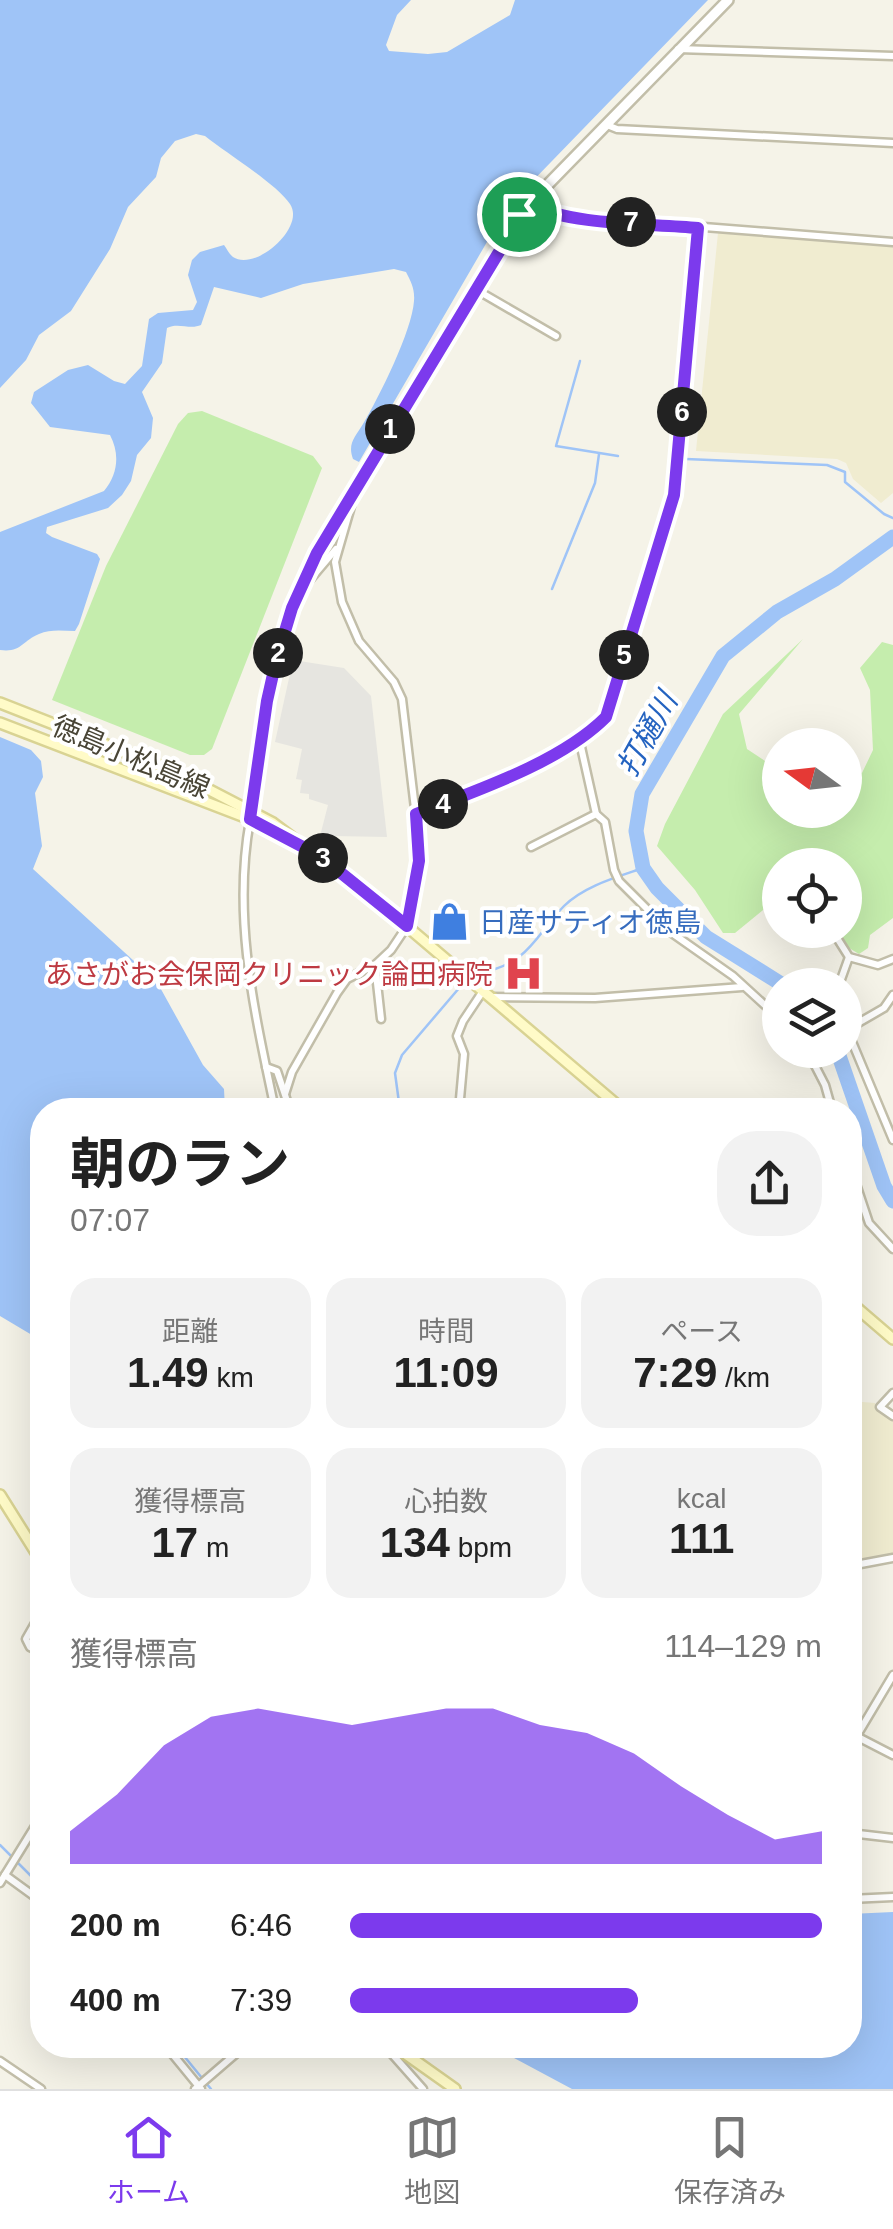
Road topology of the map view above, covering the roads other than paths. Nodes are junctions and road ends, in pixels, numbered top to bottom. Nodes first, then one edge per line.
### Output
1 (728, 0) edge
2 (677, 49) junction
3 (893, 56) edge
4 (606, 124) junction
5 (893, 142) edge
6 (528, 204) junction
7 (698, 228) junction
8 (893, 242) edge
9 (475, 289) junction
10 (556, 336) dead end
11 (351, 495) junction
12 (337, 548) junction
13 (301, 588) junction
14 (0, 703) edge
15 (0, 723) edge
16 (579, 738) junction
17 (416, 814) junction
18 (596, 814) junction
19 (251, 815) junction
20 (531, 846) dead end
21 (407, 926) junction
22 (841, 948) edge
23 (849, 957) junction
24 (893, 958) edge
25 (375, 966) junction
26 (845, 968) edge
27 (742, 987) junction
28 (487, 994) junction
29 (893, 995) edge
30 (762, 1002) edge
31 (380, 1018) dead end
32 (862, 1020) edge
33 (862, 1066) edge
34 (266, 1067) junction
35 (817, 1068) edge
36 (285, 1094) junction
37 (272, 1098) edge
38 (286, 1098) edge
39 (461, 1098) edge
40 (609, 1098) edge
41 (829, 1098) edge
42 (893, 1141) edge
43 (862, 1202) edge
44 (893, 1249) edge
45 (862, 1314) edge
46 (893, 1339) edge
47 (893, 1392) edge
48 (893, 1416) edge
49 (0, 1494) edge
50 (30, 1542) edge
51 (893, 1558) edge
52 (862, 1564) edge
53 (893, 1674) edge
54 (862, 1726) edge
55 (862, 1739) edge
56 (893, 1754) edge
57 (862, 1834) edge
58 (30, 1835) edge
59 (893, 1838) edge
60 (3, 1879) edge
61 (30, 1895) edge
62 (893, 1897) edge
63 (862, 1899) edge
64 (174, 2058) edge
65 (231, 2058) edge
66 (396, 2058) edge
67 (412, 2058) edge
68 (0, 2061) edge
69 (198, 2088) edge
70 (42, 2089) edge
71 (424, 2089) edge
72 (456, 2089) edge

1 - 2 street
2 - 3 street
2 - 4 street
4 - 5 street
4 - 6 street
6 - 7 street
6 - 9 street
7 - 8 street
7 - 16 street
9 - 10 street
9 - 11 street
11 - 12 street
11 - 13 street
12 - 13 street
12 - 17 street
13 - 19 street
14 - 19 main road, 徳島小松島線
15 - 19 main road, 徳島小松島線
16 - 17 street
16 - 18 street
17 - 21 street
18 - 20 street
18 - 27 street
19 - 21 main road, 徳島小松島線
19 - 34 street
21 - 25 street
21 - 28 main road, 徳島小松島線
22 - 23 street
23 - 24 street
23 - 26 street
25 - 31 street
25 - 36 street
27 - 28 street
27 - 30 street
28 - 39 street
28 - 40 main road, 徳島小松島線
29 - 32 street
33 - 42 street
34 - 36 street
34 - 37 street
35 - 41 street
36 - 38 street
43 - 44 street
45 - 46 main road
47 - 48 street
49 - 50 main road
51 - 52 street
53 - 54 street
55 - 56 street
57 - 59 street
58 - 60 street
60 - 61 street
62 - 63 street
64 - 69 street
65 - 69 street
66 - 71 street
67 - 72 main road
68 - 70 street

